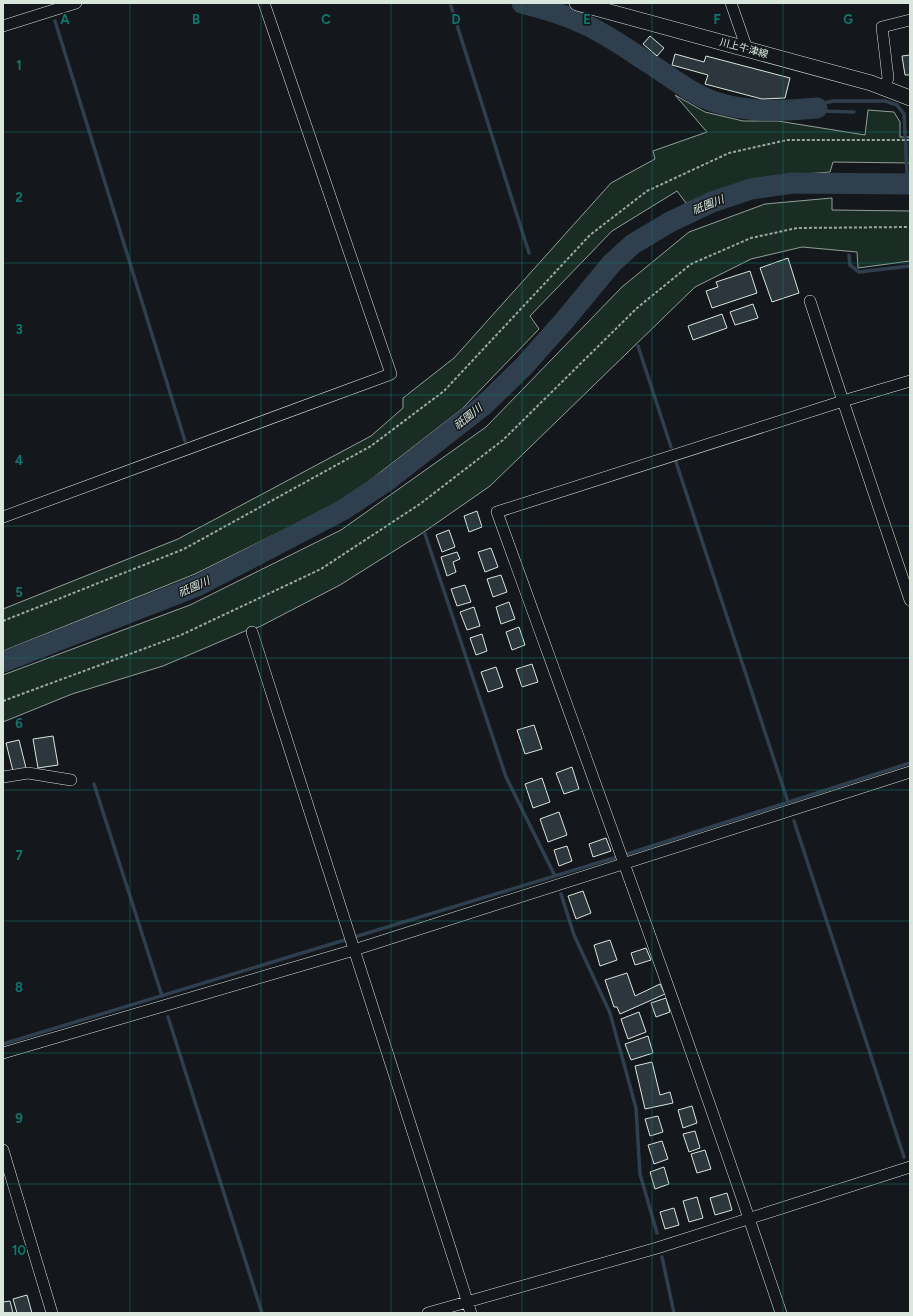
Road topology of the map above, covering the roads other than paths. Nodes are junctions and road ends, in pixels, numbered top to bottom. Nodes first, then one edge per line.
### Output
1 (76, 3) edge
2 (264, 3) edge
3 (577, 3) edge
4 (732, 3) edge
5 (910, 20) edge
6 (3, 26) edge
7 (747, 49) junction
8 (885, 88) junction
9 (910, 98) edge
10 (810, 301) dead end
11 (910, 380) edge
12 (843, 401) junction
13 (3, 517) edge
14 (910, 600) edge
15 (252, 632) dead end
16 (910, 772) edge
17 (3, 777) edge
18 (71, 780) dead end
19 (624, 864) junction
20 (354, 950) junction
21 (3, 1053) edge
22 (3, 1150) edge
23 (910, 1167) edge
24 (749, 1218) junction
25 (467, 1302) junction
26 (52, 1313) edge
27 (428, 1313) edge
28 (471, 1313) edge
29 (781, 1313) edge

1 - 6 street
2 - 13 street
3 - 7 main road, 川上牛津線
4 - 7 street
5 - 8 street
7 - 8 main road, 川上牛津線
8 - 9 main road, 川上牛津線
10 - 12 street
11 - 12 street
12 - 14 street
12 - 19 street
15 - 20 street
16 - 19 street
17 - 18 street
19 - 20 street
19 - 24 street
20 - 21 street
20 - 25 street
22 - 26 street
23 - 24 street
24 - 25 street
24 - 29 street
25 - 27 street
25 - 28 street

